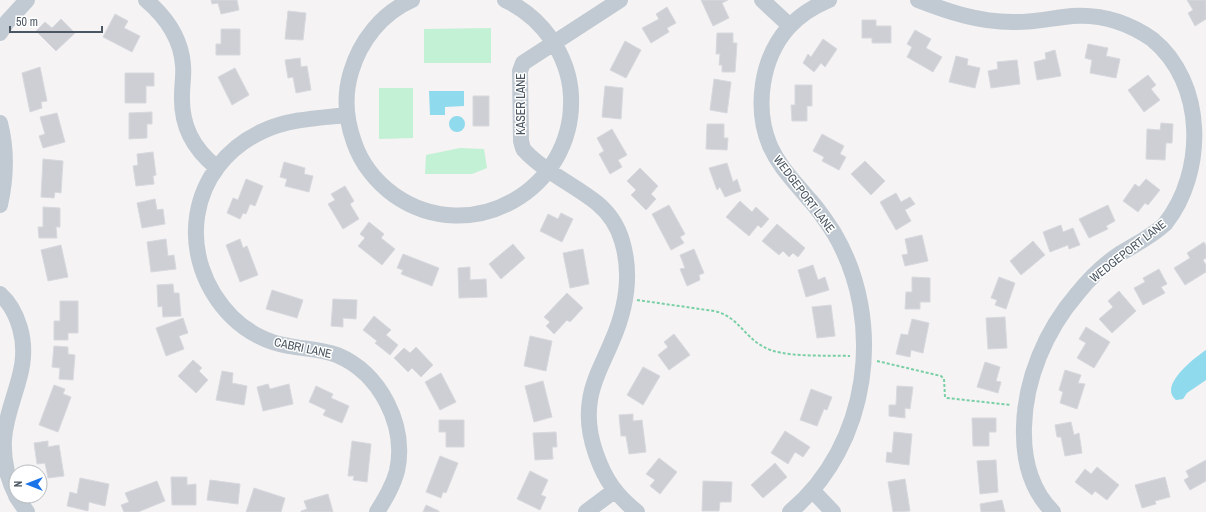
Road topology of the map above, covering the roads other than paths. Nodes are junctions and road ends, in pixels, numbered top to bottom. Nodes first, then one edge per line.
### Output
1 (27, 0) edge
2 (146, 0) edge
3 (412, 0) edge
4 (505, 0) edge
5 (620, 0) edge
6 (762, 0) edge
7 (829, 0) edge
8 (918, 0) edge
9 (790, 26) junction
10 (0, 33) edge
11 (554, 42) junction
12 (347, 115) junction
13 (0, 123) edge
14 (216, 167) junction
15 (548, 170) junction
16 (0, 205) edge
17 (0, 294) edge
18 (8, 476) edge
19 (614, 490) junction
20 (812, 490) junction
21 (377, 512) edge
22 (586, 512) edge
23 (637, 512) edge
24 (790, 512) edge
25 (833, 512) edge
26 (1053, 512) edge

1 - 10 street
2 - 14 street
3 - 12 street
4 - 11 street
5 - 11 street, KASER LANE
6 - 9 street
7 - 9 street, WEDGEPORT LANE
8 - 26 street, WEDGEPORT LANE
9 - 20 street, WEDGEPORT LANE
11 - 15 street
11 - 15 street, KASER LANE
12 - 14 street, CABRI LANE
12 - 15 street
13 - 16 street
14 - 21 street, CABRI LANE
15 - 19 street
17 - 18 street
19 - 22 street
19 - 23 street
20 - 24 street, WEDGEPORT LANE
20 - 25 street

